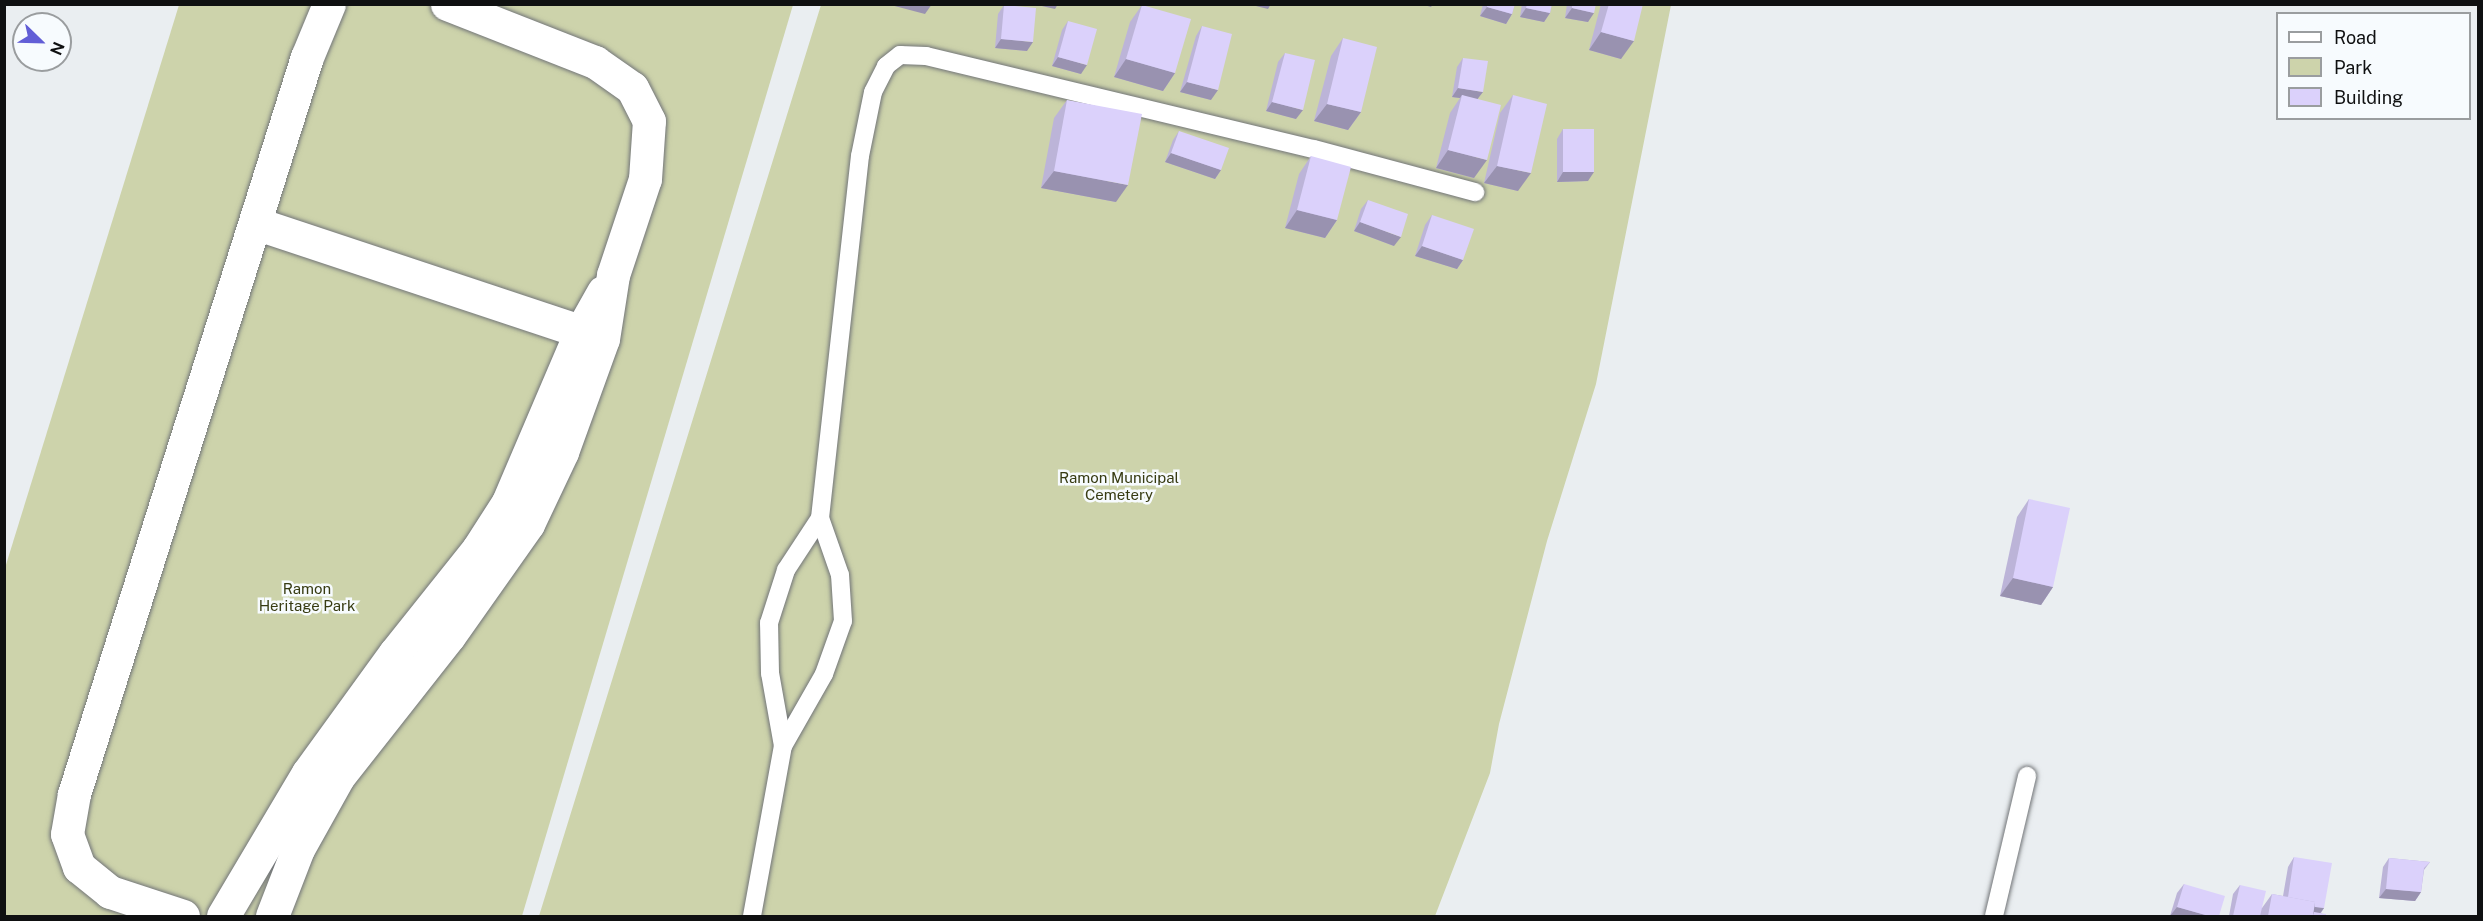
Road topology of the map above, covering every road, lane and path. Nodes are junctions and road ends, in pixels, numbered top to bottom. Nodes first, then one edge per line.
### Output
1 (329, 4) edge
2 (447, 4) edge
3 (1475, 192) dead end
4 (255, 224) junction
5 (592, 335) junction
6 (820, 518) junction
7 (783, 746) junction
8 (2027, 776) dead end
9 (183, 916) edge
10 (223, 916) edge
11 (272, 916) edge
12 (752, 916) edge
13 (1994, 916) edge

1 - 4 street
2 - 5 street
3 - 6 lane
4 - 5 street
4 - 9 street
5 - 10 street
5 - 11 street
6 - 7 lane
6 - 7 lane
7 - 12 lane
8 - 13 lane

